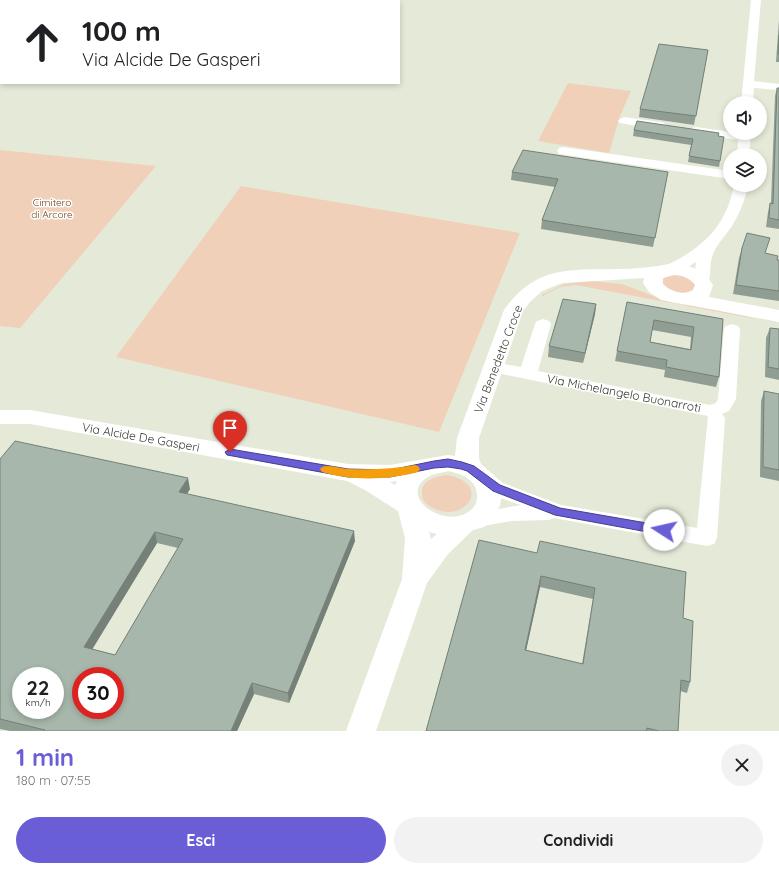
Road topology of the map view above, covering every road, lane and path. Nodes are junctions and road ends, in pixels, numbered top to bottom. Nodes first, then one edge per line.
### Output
1 (756, 0) edge
2 (748, 84) junction
3 (779, 87) edge
4 (747, 96) edge
5 (624, 121) dead end
6 (670, 127) edge
7 (685, 129) edge
8 (723, 133) edge
9 (563, 151) dead end
10 (723, 174) edge
11 (739, 192) edge
12 (709, 245) junction
13 (666, 270) junction
14 (606, 275) junction
15 (703, 282) junction
16 (661, 292) junction
17 (686, 298) junction
18 (773, 314) edge
19 (543, 324) dead end
20 (732, 329) dead end
21 (493, 368) junction
22 (528, 374) junction
23 (0, 404) edge
24 (0, 416) edge
25 (30, 417) junction
26 (716, 418) dead end
27 (468, 438) junction
28 (429, 466) junction
29 (348, 473) junction
30 (476, 473) junction
31 (409, 507) junction
32 (559, 512) junction
33 (470, 522) junction
34 (415, 579) junction
35 (361, 731) edge

1 - 2 street
2 - 3 street
2 - 4 street
5 - 6 street
7 - 8 street
9 - 10 street
11 - 12 street
12 - 13 street
12 - 15 street
13 - 14 street, Via Benedetto Croce
13 - 15 street, Via Benedetto Croce
13 - 16 street
14 - 16 street, Via Benedetto Croce
14 - 21 street, Via Benedetto Croce
15 - 17 street
15 - 18 street, Via Benedetto Croce
16 - 17 street, Via Benedetto Croce
17 - 18 street, Via Benedetto Croce
19 - 22 street
20 - 22 street, Via Michelangelo Buonarroti
21 - 22 street, Via Michelangelo Buonarroti
21 - 27 street, Via Benedetto Croce
23 - 25 street, Via Alcide De Gasperi
24 - 25 street, Via Alcide De Gasperi
25 - 29 street, Via Alcide De Gasperi
26 - 32 street
27 - 28 street, Via Benedetto Croce
27 - 30 street, Via Benedetto Croce
28 - 29 street, Via Alcide De Gasperi
28 - 30 street
28 - 31 street
29 - 31 street, Via Alcide De Gasperi
30 - 32 street
30 - 33 street
31 - 33 street
31 - 34 street
32 - 33 street
33 - 34 street
34 - 35 street

